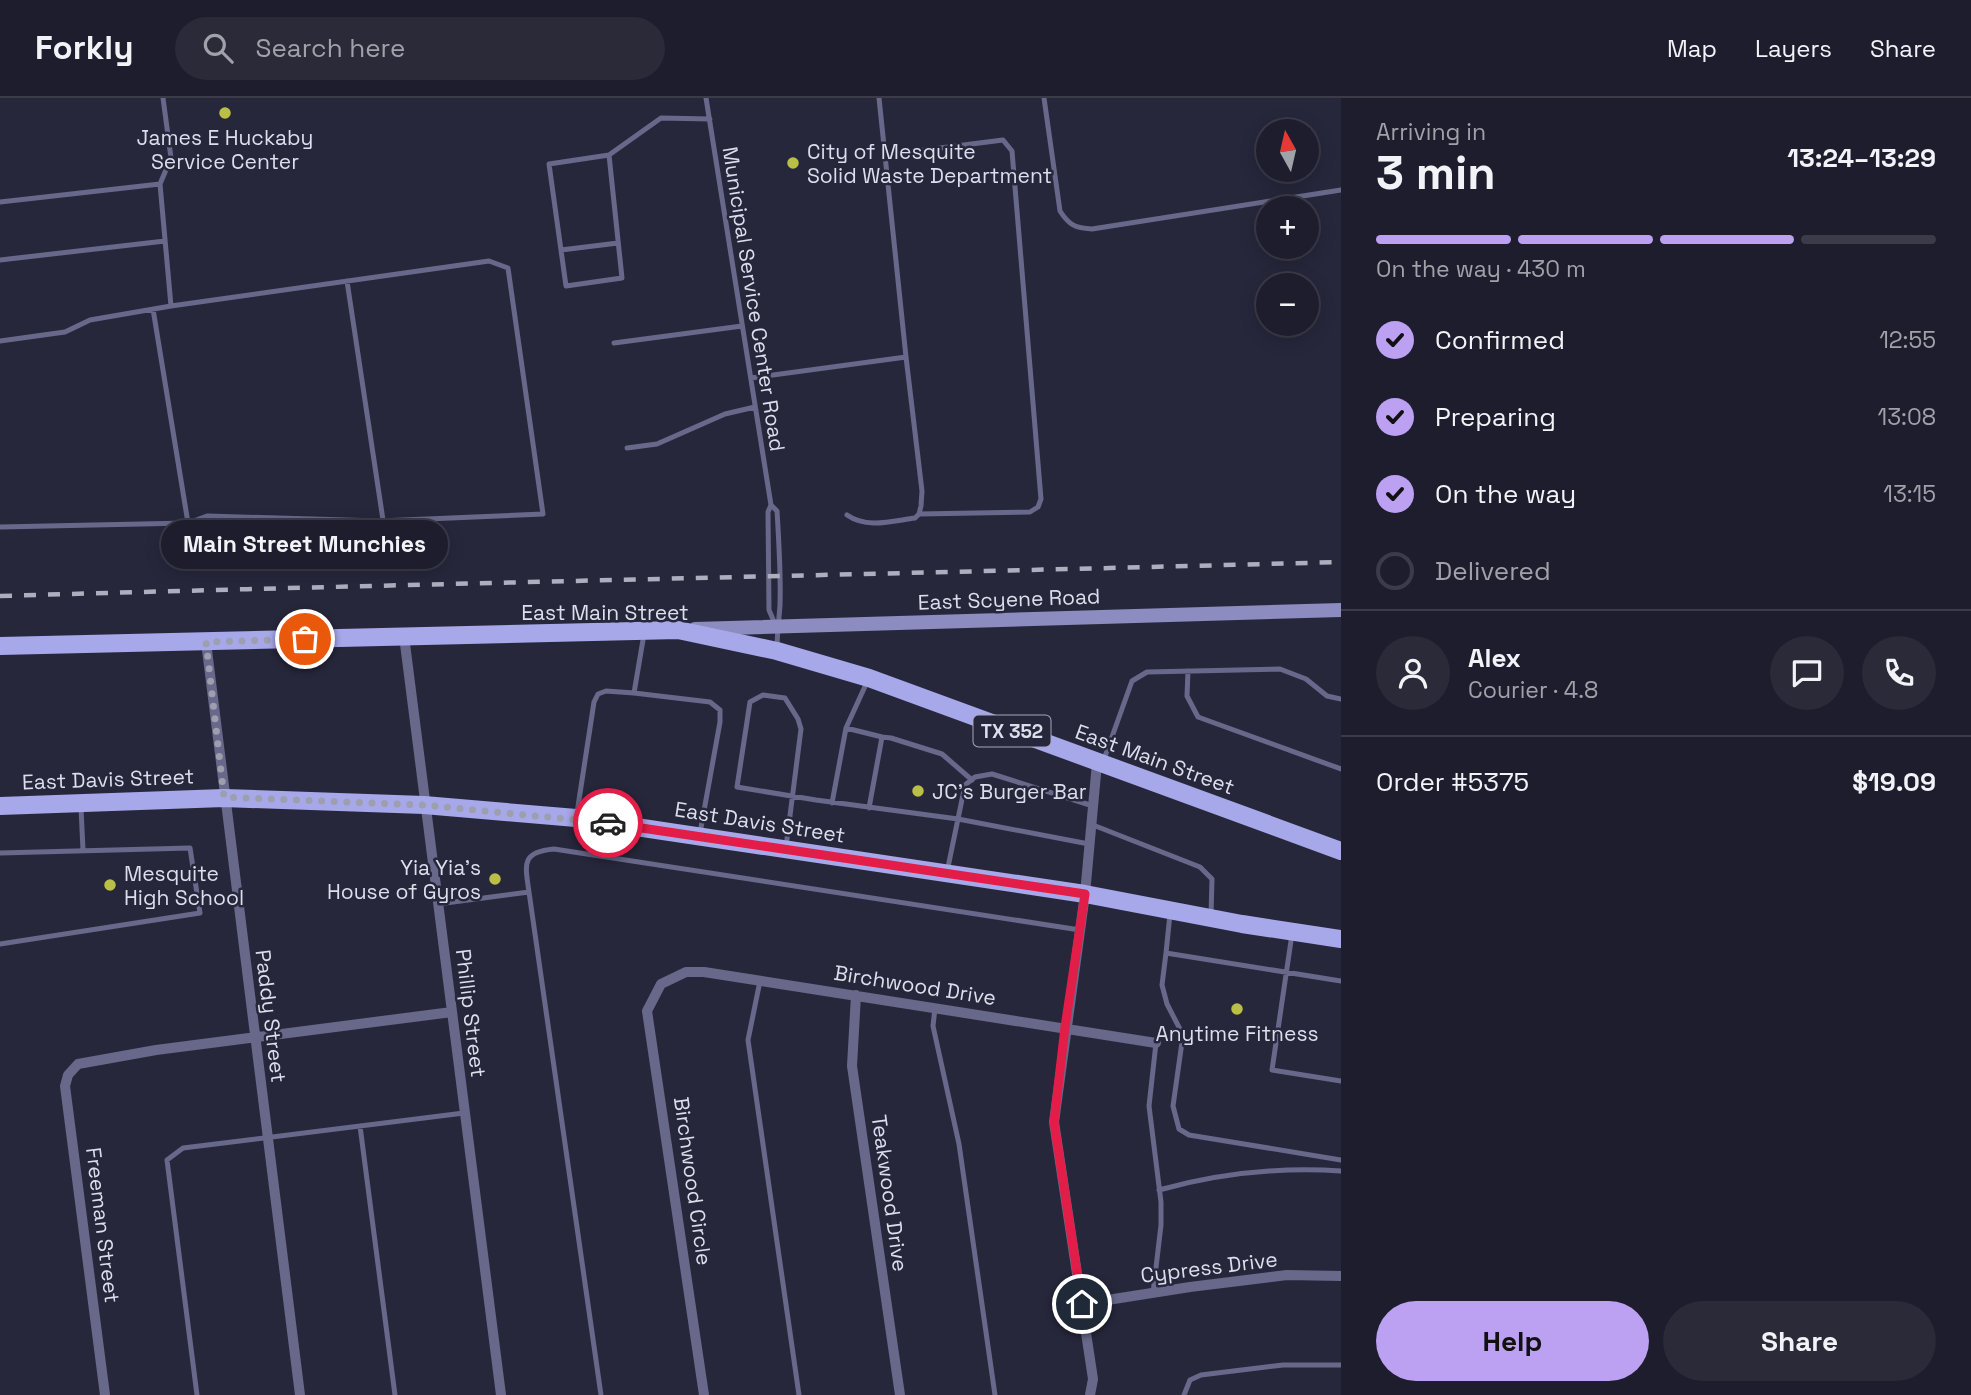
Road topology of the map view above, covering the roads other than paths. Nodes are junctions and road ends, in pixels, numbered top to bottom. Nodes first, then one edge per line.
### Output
1 (163, 98) edge
2 (706, 98) edge
3 (879, 98) edge
4 (1044, 98) edge
5 (710, 119) junction
6 (609, 155) junction
7 (885, 155) junction
8 (160, 184) junction
9 (1341, 190) edge
10 (0, 202) edge
11 (165, 241) junction
12 (618, 243) junction
13 (561, 250) junction
14 (0, 260) edge
15 (347, 281) junction
16 (171, 306) junction
17 (153, 309) junction
18 (743, 326) junction
19 (0, 341) edge
20 (614, 343) dead end
21 (906, 358) junction
22 (751, 378) junction
23 (755, 407) junction
24 (627, 448) dead end
25 (771, 505) junction
26 (919, 514) junction
27 (847, 515) dead end
28 (383, 520) junction
29 (188, 523) junction
30 (0, 527) edge
31 (1341, 610) edge
32 (776, 626) junction
33 (678, 630) junction
34 (644, 631) junction
35 (404, 636) junction
36 (206, 642) junction
37 (0, 646) edge
38 (777, 651) junction
39 (1188, 671) junction
40 (869, 678) junction
41 (634, 693) junction
42 (1341, 699) edge
43 (846, 728) junction
44 (882, 737) junction
45 (1100, 764) junction
46 (1341, 769) edge
47 (972, 780) junction
48 (224, 797) junction
49 (793, 797) junction
50 (80, 802) junction
51 (832, 803) junction
52 (424, 805) junction
53 (0, 806) edge
54 (1093, 806) junction
55 (869, 808) junction
56 (576, 818) junction
57 (958, 819) junction
58 (1091, 825) junction
59 (700, 836) junction
60 (1089, 844) junction
61 (785, 849) junction
62 (83, 850) junction
63 (1341, 851) edge
64 (0, 853) edge
65 (946, 873) junction
66 (529, 892) junction
67 (1085, 894) junction
68 (438, 904) junction
69 (1170, 911) junction
70 (1210, 918) junction
71 (1080, 930) junction
72 (1292, 932) junction
73 (1341, 939) edge
74 (0, 944) edge
75 (1166, 953) junction
76 (1287, 973) junction
77 (668, 981) joint
78 (760, 981) junction
79 (1341, 981) edge
80 (856, 995) junction
81 (935, 1007) junction
82 (452, 1012) junction
83 (1065, 1027) junction
84 (254, 1038) junction
85 (1156, 1042) joint
86 (1341, 1080) edge
87 (464, 1113) junction
88 (360, 1126) junction
89 (267, 1138) junction
90 (1341, 1160) edge
91 (1341, 1171) edge
92 (1159, 1190) junction
93 (1341, 1276) edge
94 (1153, 1293) junction
95 (1082, 1304) junction
96 (1341, 1365) edge
97 (106, 1395) edge
98 (197, 1395) edge
99 (300, 1395) edge
100 (396, 1395) edge
101 (501, 1395) edge
102 (601, 1395) edge
103 (704, 1395) edge
104 (799, 1395) edge
105 (900, 1395) edge
106 (995, 1395) edge
107 (1090, 1395) edge
108 (1184, 1395) edge

1 - 8 lane
2 - 5 lane, Municipal Service Center Road
3 - 7 lane
4 - 9 lane
5 - 6 lane
5 - 18 lane, Municipal Service Center Road
6 - 12 lane
6 - 13 lane
7 - 21 lane
7 - 26 lane
8 - 10 lane
8 - 11 lane
11 - 14 lane
11 - 16 lane
12 - 13 lane
12 - 13 lane
15 - 16 lane
15 - 28 lane
15 - 28 lane
16 - 17 lane
17 - 19 lane
17 - 29 lane
18 - 20 lane
18 - 22 lane, Municipal Service Center Road
21 - 22 lane
21 - 26 lane
22 - 23 lane, Municipal Service Center Road
23 - 24 lane
23 - 25 lane, Municipal Service Center Road
25 - 32 lane, Municipal Service Center Road
25 - 32 lane, Municipal Service Center Road
26 - 27 lane
28 - 29 lane
29 - 30 lane
31 - 32 street, East Scyene Road
32 - 33 street, East Scyene Road
32 - 38 lane, Municipal Service Center Road
33 - 34 main road, East Main Street / TX 352
33 - 38 main road, East Main Street / TX 352
34 - 35 main road, East Main Street / TX 352
34 - 41 lane
35 - 36 main road, East Main Street / TX 352
35 - 52 street, Phillip Street
36 - 37 main road, East Main Street / TX 352
36 - 48 street, Paddy Street
38 - 40 main road, East Main Street / TX 352
39 - 42 lane
39 - 45 lane
39 - 46 lane
40 - 43 lane
40 - 45 main road, East Main Street / TX 352
41 - 56 lane
41 - 59 lane
43 - 44 lane
43 - 51 lane
44 - 47 lane
44 - 55 lane
45 - 54 street
45 - 63 main road, East Main Street / TX 352
47 - 54 lane
47 - 57 lane
48 - 50 main road, East Davis Street
48 - 52 main road, East Davis Street
48 - 84 street, Paddy Street
49 - 49 lane
49 - 51 lane
49 - 61 lane
50 - 53 main road, East Davis Street
50 - 62 lane
51 - 55 lane
52 - 56 main road, East Davis Street
52 - 68 street, Phillip Street
54 - 58 street
55 - 57 lane
56 - 59 main road, East Davis Street
57 - 60 lane
57 - 65 lane
58 - 60 street
58 - 70 lane
59 - 61 main road, East Davis Street
60 - 67 street
61 - 65 main road, East Davis Street
62 - 64 lane
62 - 74 lane
65 - 67 main road, East Davis Street
66 - 68 lane
66 - 71 lane
66 - 102 lane
67 - 69 main road, East Davis Street
67 - 71 street
68 - 82 street, Phillip Street
69 - 70 main road, East Davis Street
69 - 75 lane
70 - 72 main road, East Davis Street
71 - 83 street
72 - 73 main road, East Davis Street
72 - 76 lane
75 - 76 lane
75 - 90 lane
76 - 79 lane
76 - 86 lane
77 - 78 street, Birchwood Drive
77 - 103 street, Birchwood Circle
78 - 80 street, Birchwood Drive
78 - 104 lane
80 - 81 street, Birchwood Drive
80 - 105 street, Teakwood Drive
81 - 83 street, Birchwood Drive
81 - 106 lane
82 - 84 street
82 - 87 street, Phillip Street
83 - 85 street, Birchwood Drive
83 - 95 street
84 - 89 street, Paddy Street
84 - 97 street, Freeman Street
85 - 92 lane
87 - 88 lane
87 - 101 street, Phillip Street
88 - 89 lane
88 - 100 lane
89 - 98 lane
89 - 99 street, Paddy Street
91 - 92 lane
92 - 94 lane
93 - 94 street, Cypress Drive
94 - 95 street, Cypress Drive
95 - 107 street
96 - 108 lane

